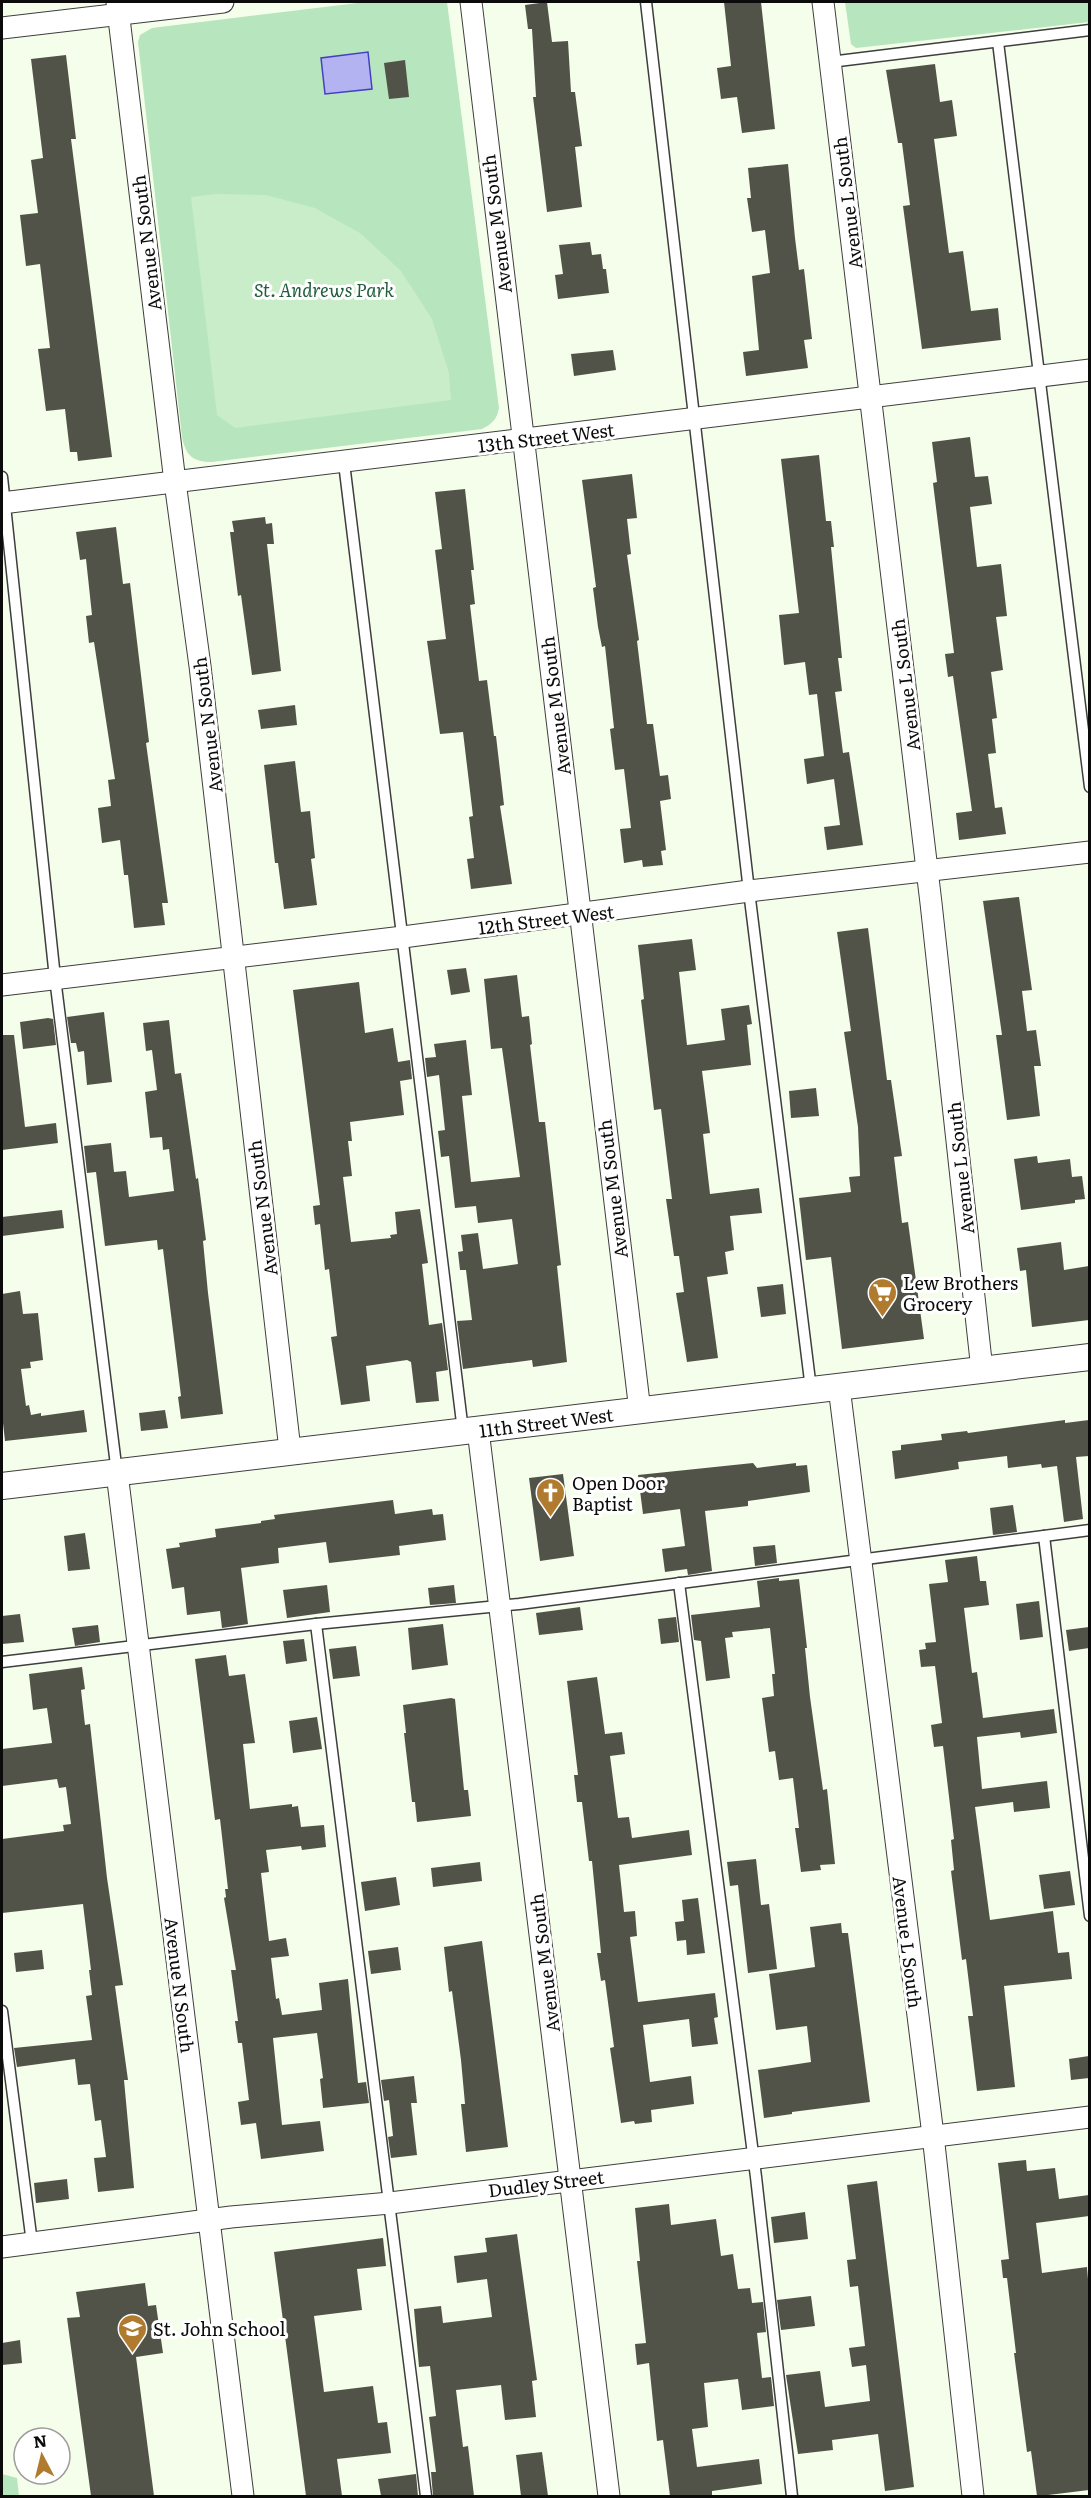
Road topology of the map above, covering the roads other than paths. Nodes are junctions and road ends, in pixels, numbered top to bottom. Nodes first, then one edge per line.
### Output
1 (223, 2) edge
2 (471, 2) edge
3 (646, 2) edge
4 (823, 2) edge
5 (118, 8) edge
6 (2, 28) edge
7 (1089, 30) edge
8 (998, 42) junction
9 (830, 62) junction
10 (1089, 370) edge
11 (1040, 376) junction
12 (871, 398) junction
13 (695, 419) junction
14 (522, 440) junction
15 (344, 463) junction
16 (2, 477) edge
17 (174, 482) junction
18 (3, 503) edge
19 (1089, 787) edge
20 (1089, 852) edge
21 (928, 872) junction
22 (749, 891) junction
23 (579, 915) junction
24 (403, 937) junction
25 (233, 957) junction
26 (55, 978) junction
27 (2, 985) edge
28 (1089, 1357) edge
29 (982, 1370) junction
30 (840, 1387) junction
31 (812, 1391) junction
32 (640, 1411) junction
33 (470, 1430) junction
34 (290, 1450) junction
35 (117, 1473) junction
36 (2, 1486) edge
37 (1089, 1530) edge
38 (1044, 1536) junction
39 (860, 1558) junction
40 (679, 1583) junction
41 (501, 1605) junction
42 (316, 1624) junction
43 (138, 1645) junction
44 (2, 1662) edge
45 (1089, 1916) edge
46 (2, 2011) edge
47 (1089, 2117) edge
48 (933, 2136) junction
49 (753, 2157) junction
50 (570, 2179) junction
51 (390, 2203) junction
52 (210, 2220) junction
53 (32, 2243) junction
54 (2, 2247) edge
55 (243, 2496) edge
56 (426, 2496) edge
57 (609, 2496) edge
58 (792, 2496) edge
59 (973, 2496) edge

1 - 5 street
2 - 14 street, Avenue M South
3 - 13 lane
4 - 9 street, Avenue L South
5 - 6 street
5 - 17 street, Avenue N South
7 - 8 lane
8 - 9 lane
8 - 11 lane
9 - 12 street, Avenue L South
10 - 11 street, 13th Street West
11 - 12 street, 13th Street West
11 - 19 lane
12 - 13 street, 13th Street West
12 - 21 street, Avenue L South
13 - 14 street, 13th Street West
13 - 22 lane
14 - 15 street, 13th Street West
14 - 23 street, Avenue M South
15 - 17 street, 13th Street West
15 - 24 lane
16 - 18 lane
17 - 18 street, 13th Street West
17 - 25 street, Avenue N South
18 - 26 lane
20 - 21 street, 12th Street West
21 - 22 street, 12th Street West
21 - 29 street, Avenue L South
22 - 23 street, 12th Street West
22 - 31 lane
23 - 24 street, 12th Street West
23 - 32 street, Avenue M South
24 - 25 street, 12th Street West
24 - 33 lane
25 - 26 street, 12th Street West
25 - 34 street, Avenue N South
26 - 27 street, 12th Street West
26 - 35 lane
28 - 29 street, 11th Street West
29 - 30 street, 11th Street West
30 - 31 street, 11th Street West
30 - 39 street, Avenue L South
31 - 32 street, 11th Street West
32 - 33 street, 11th Street West
33 - 34 street, 11th Street West
33 - 41 street, Avenue M South
34 - 35 street, 11th Street West
35 - 36 street, 11th Street West
35 - 43 street, Avenue N South
37 - 38 lane
38 - 39 lane
38 - 45 lane
39 - 40 lane
39 - 48 street, Avenue L South
40 - 41 lane
40 - 49 lane
41 - 42 lane
41 - 50 street, Avenue M South
42 - 43 lane
42 - 51 lane
43 - 44 lane
43 - 52 street, Avenue N South
46 - 53 lane
47 - 48 street, Dudley Street
48 - 49 street, Dudley Street
48 - 59 street, Avenue L South
49 - 50 street, Dudley Street
49 - 58 lane
50 - 51 street, Dudley Street
50 - 57 street, Avenue M South
51 - 52 street, Dudley Street
51 - 56 lane
52 - 53 street, Dudley Street
52 - 55 street, Avenue N South
53 - 54 street, Dudley Street

